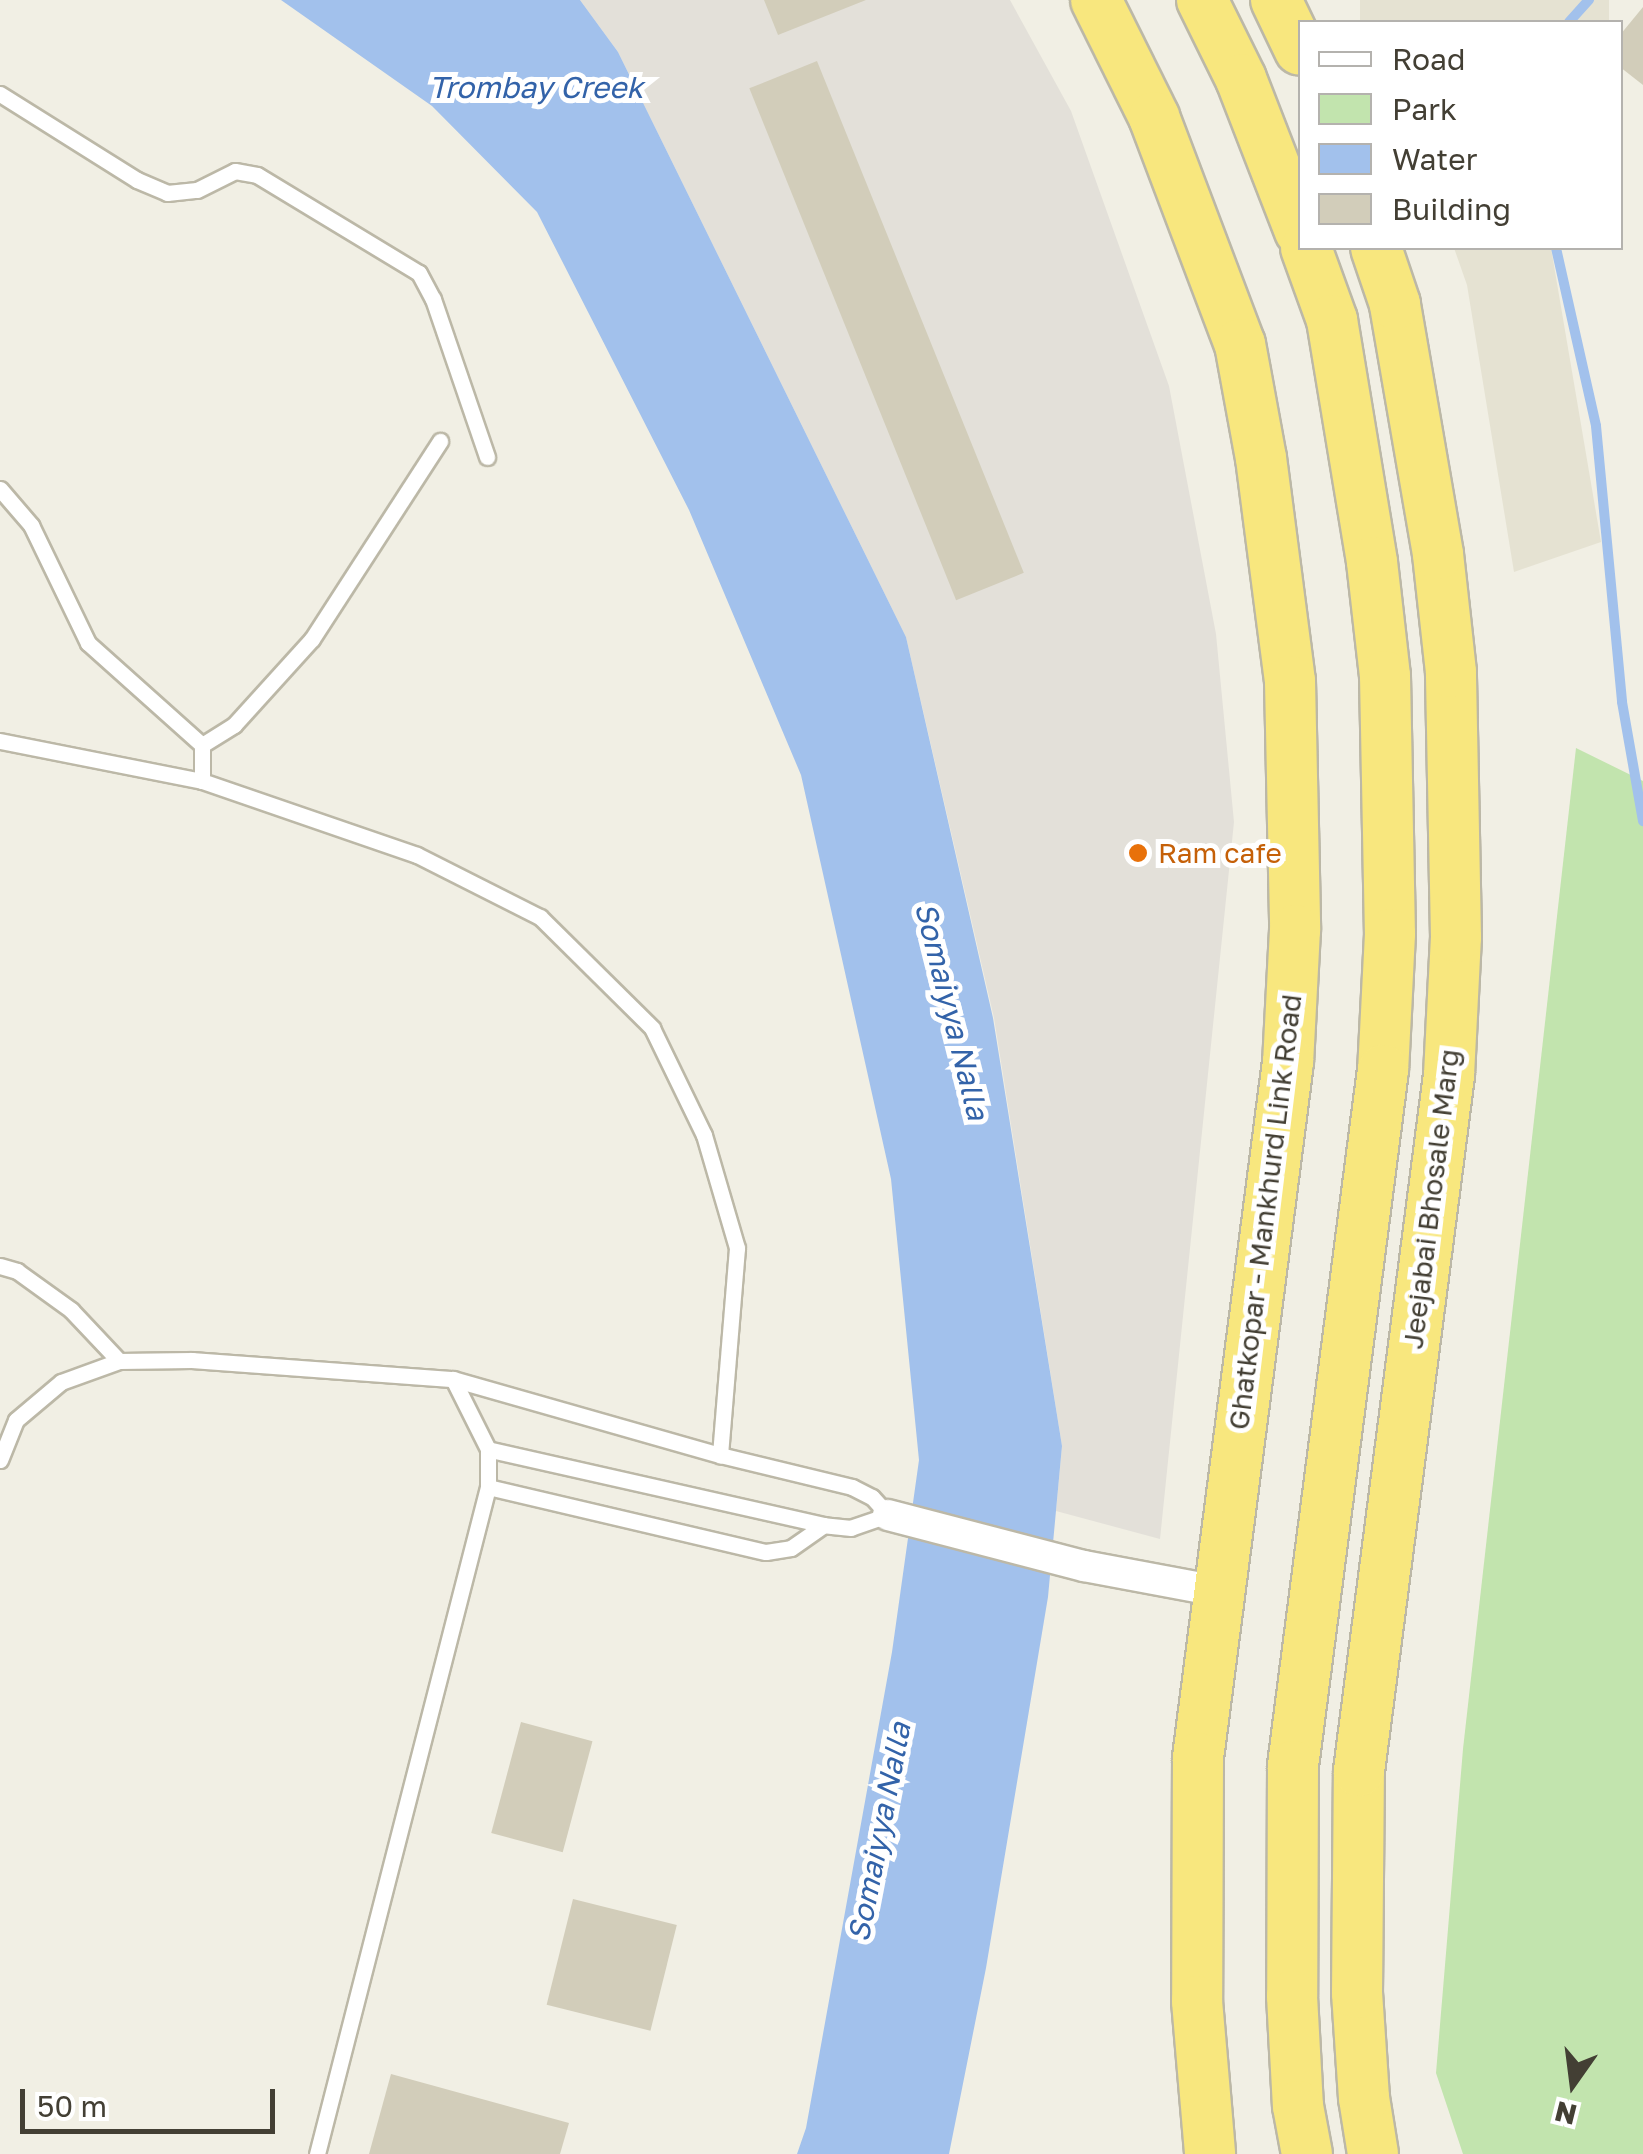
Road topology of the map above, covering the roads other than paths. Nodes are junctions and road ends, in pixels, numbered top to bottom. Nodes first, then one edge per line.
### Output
1 (1096, 0) edge
2 (1202, 0) edge
3 (1276, 0) edge
4 (1298, 46) edge
5 (0, 94) edge
6 (1298, 226) edge
7 (1307, 250) edge
8 (1377, 250) edge
9 (440, 441) dead end
10 (487, 457) dead end
11 (0, 489) edge
12 (0, 740) edge
13 (202, 746) junction
14 (202, 782) junction
15 (0, 1266) edge
16 (119, 1362) junction
17 (453, 1380) junction
18 (488, 1450) junction
19 (720, 1455) junction
20 (0, 1460) edge
21 (488, 1487) junction
22 (896, 1517) junction
23 (824, 1525) junction
24 (1218, 1590) junction
25 (317, 2154) edge
26 (1210, 2154) edge
27 (1307, 2154) edge
28 (1374, 2154) edge

1 - 24 highway, Ghatkopar - Mankhurd Link Road
2 - 6 highway
3 - 4 highway
5 - 10 lane
7 - 27 highway
8 - 28 highway, Jeejabai Bhosale Marg
9 - 13 lane
11 - 13 lane
12 - 14 lane
13 - 14 lane
14 - 19 lane
15 - 16 lane
16 - 17 lane
16 - 20 lane
17 - 18 lane
17 - 19 lane
18 - 21 lane
18 - 23 lane
19 - 22 lane
21 - 23 lane
21 - 25 lane
22 - 23 lane
22 - 24 street
24 - 26 highway, Ghatkopar - Mankhurd Link Road

